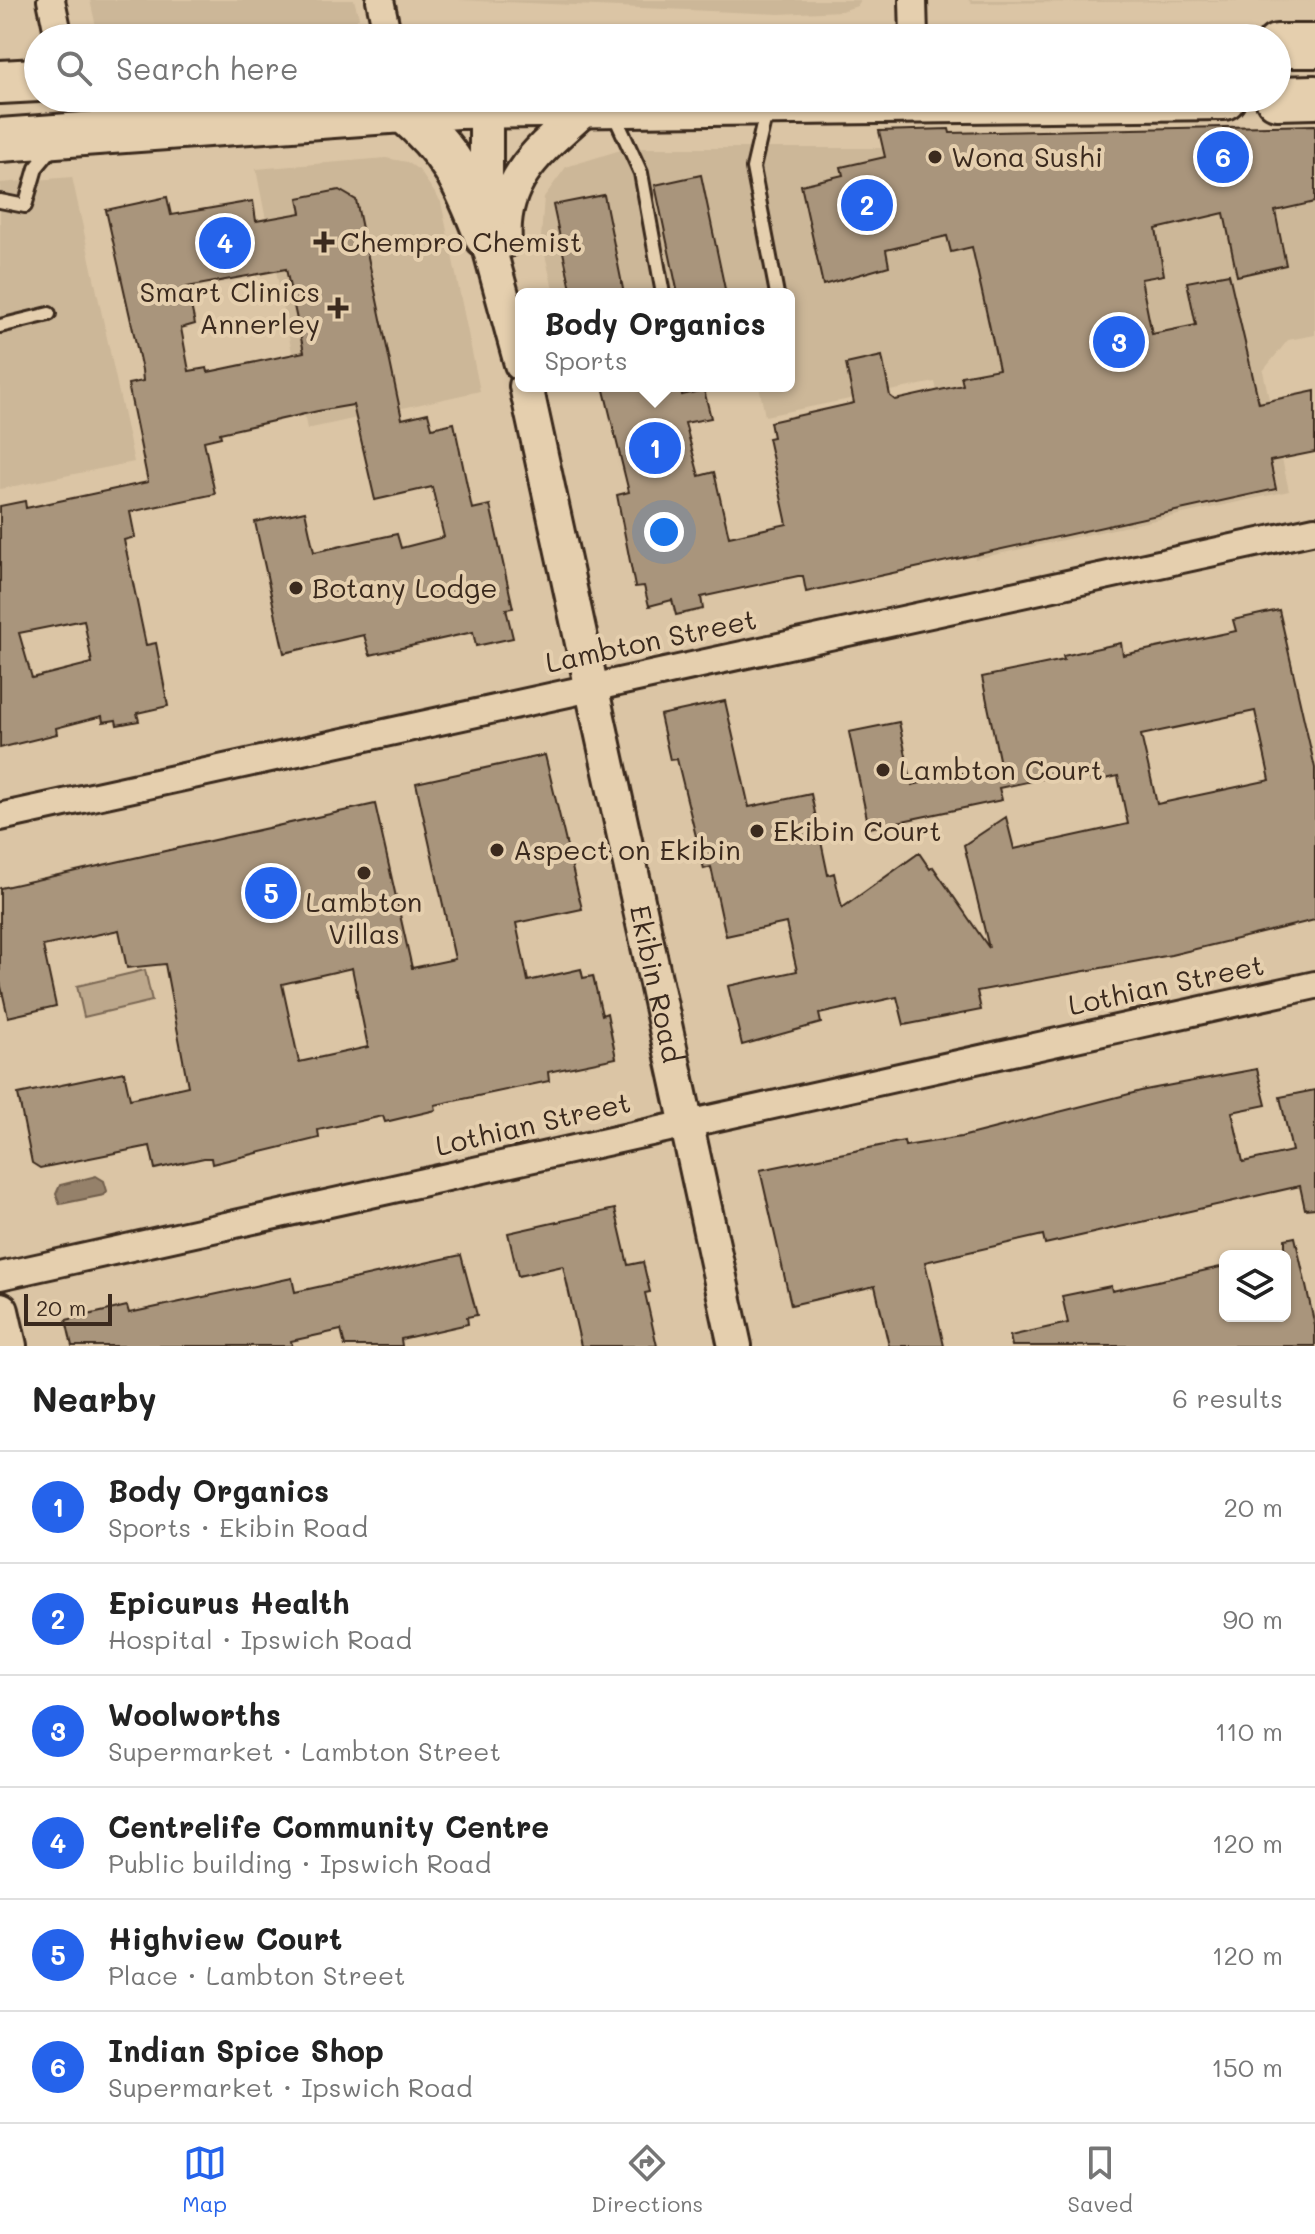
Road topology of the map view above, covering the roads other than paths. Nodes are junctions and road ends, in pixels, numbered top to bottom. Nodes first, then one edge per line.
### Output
1 (51, 0) edge
2 (380, 0) edge
3 (913, 0) edge
4 (56, 24) edge
5 (385, 24) edge
6 (914, 24) edge
7 (1291, 46) edge
8 (1315, 46) edge
9 (24, 81) edge
10 (0, 82) edge
11 (1315, 97) edge
12 (1291, 98) edge
13 (390, 112) edge
14 (405, 112) edge
15 (486, 112) edge
16 (591, 112) edge
17 (603, 112) edge
18 (766, 112) edge
19 (62, 136) junction
20 (0, 140) edge
21 (0, 201) edge
22 (486, 236) junction
23 (662, 288) edge
24 (776, 288) edge
25 (49, 314) dead end
26 (510, 316) junction
27 (0, 326) edge
28 (515, 336) edge
29 (528, 392) edge
30 (1315, 530) edge
31 (592, 688) junction
32 (0, 817) edge
33 (1315, 985) edge
34 (686, 1122) junction
35 (0, 1276) edge
36 (0, 1311) edge
37 (8, 1346) edge
38 (735, 1346) edge

1 - 4 street
2 - 5 street
3 - 6 street
7 - 8 highway
9 - 10 highway
11 - 12 highway
13 - 19 highway
14 - 22 highway
15 - 22 street, Ekibin Road
16 - 26 street, Ekibin Road
17 - 23 lane
18 - 24 lane
19 - 20 highway
19 - 21 lane
22 - 26 street, Ekibin Road
25 - 27 lane
26 - 28 street, Ekibin Road
29 - 31 street, Ekibin Road
30 - 31 street, Lambton Street
31 - 32 street, Lambton Street
31 - 34 street, Ekibin Road
33 - 34 street, Lothian Street
34 - 35 street, Lothian Street
34 - 38 street, Ekibin Road
36 - 37 main road

